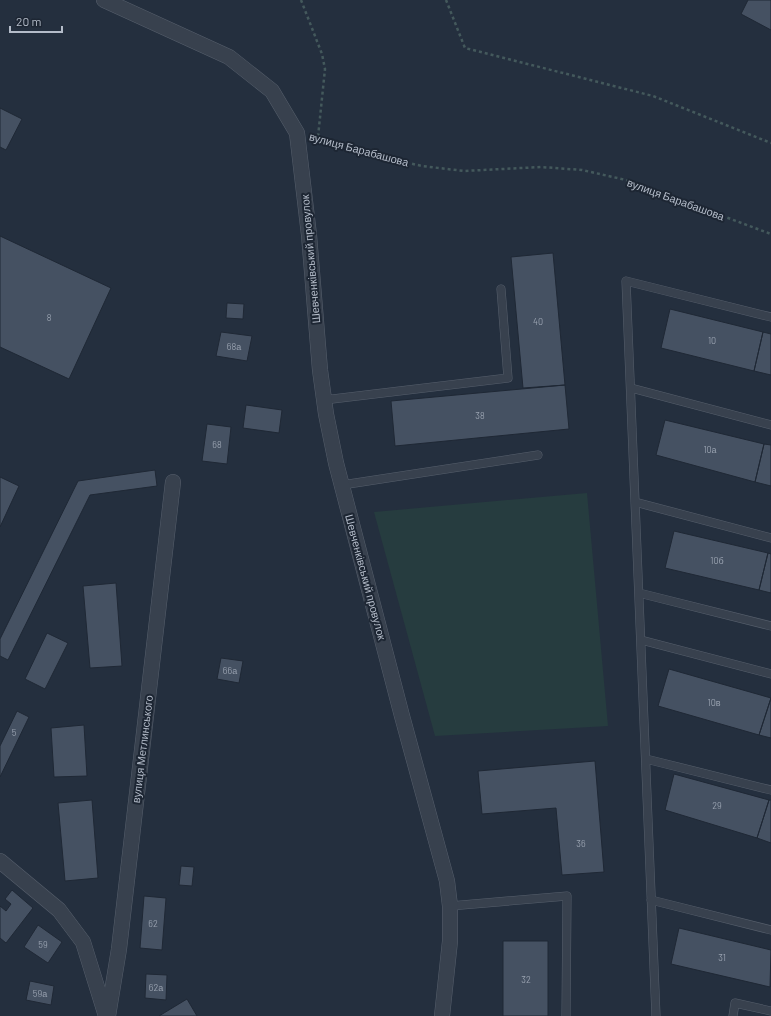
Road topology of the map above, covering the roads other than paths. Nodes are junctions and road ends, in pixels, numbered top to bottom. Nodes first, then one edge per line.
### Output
1 (104, 0) edge
2 (297, 133) joint
3 (501, 289) dead end
4 (771, 317) edge
5 (631, 388) junction
6 (324, 400) junction
7 (771, 425) edge
8 (538, 455) dead end
9 (173, 482) dead end
10 (342, 485) junction
11 (635, 502) junction
12 (771, 538) edge
13 (639, 593) junction
14 (771, 626) edge
15 (641, 640) junction
16 (771, 674) edge
17 (646, 759) junction
18 (771, 790) edge
19 (0, 861) edge
20 (651, 900) junction
21 (450, 906) junction
22 (771, 930) edge
23 (771, 1011) edge
24 (107, 1016) edge
25 (442, 1016) edge
26 (566, 1016) edge
27 (656, 1016) edge
28 (733, 1016) edge

1 - 2 street, вулиця Барабашова
2 - 6 street, Шевченківський провулок
3 - 6 lane
4 - 5 lane
5 - 7 lane
5 - 11 lane
6 - 10 street, Шевченківський провулок
8 - 10 lane
9 - 24 street, вулиця Метлинського
10 - 21 street, Шевченківський провулок
11 - 12 lane
11 - 13 lane
13 - 14 lane
13 - 15 lane
15 - 16 lane
15 - 17 lane
17 - 18 lane
17 - 20 lane
19 - 24 street
20 - 22 lane
20 - 27 lane
21 - 25 street, Шевченківський провулок
21 - 26 lane
23 - 28 lane

